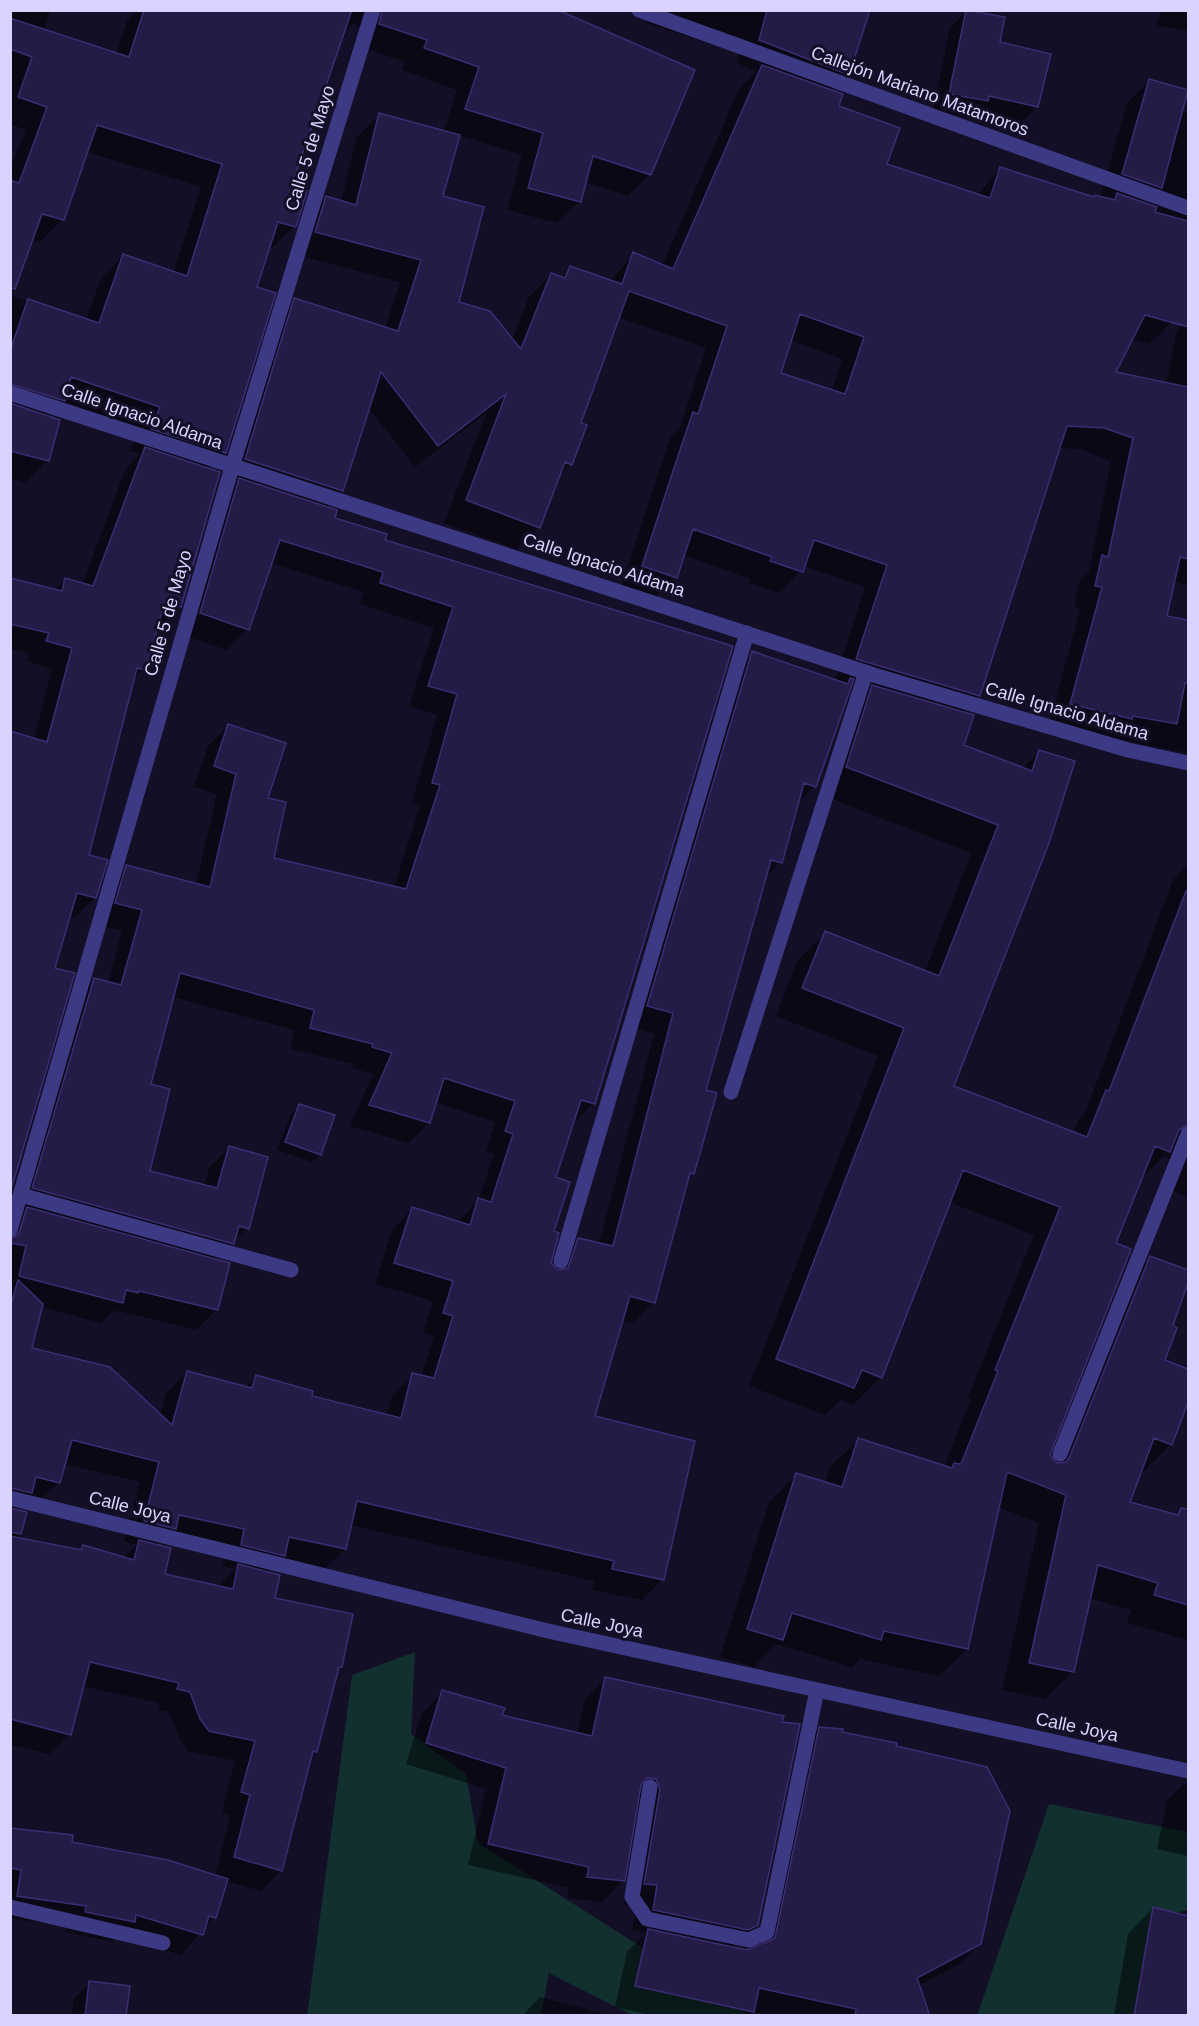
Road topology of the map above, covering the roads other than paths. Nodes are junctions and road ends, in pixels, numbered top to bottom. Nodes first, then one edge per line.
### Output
1 (373, 10) edge
2 (639, 10) edge
3 (1188, 208) edge
4 (10, 393) edge
5 (231, 467) junction
6 (747, 633) junction
7 (866, 672) junction
8 (1188, 764) edge
9 (731, 1092) dead end
10 (1188, 1134) edge
11 (21, 1195) junction
12 (10, 1230) edge
13 (561, 1261) dead end
14 (291, 1270) dead end
15 (1060, 1454) dead end
16 (10, 1498) edge
17 (817, 1689) junction
18 (1188, 1771) edge
19 (650, 1787) dead end
20 (10, 1907) edge
21 (164, 1943) dead end

1 - 5 street, Calle 5 de Mayo
2 - 3 street, Callejón Mariano Matamoros
4 - 5 street, Calle Ignacio Aldama
5 - 6 street, Calle Ignacio Aldama
5 - 11 street, Calle 5 de Mayo
6 - 7 street, Calle Ignacio Aldama
6 - 13 street
7 - 8 street, Calle Ignacio Aldama
7 - 9 street
10 - 15 street
11 - 12 street, Calle 5 de Mayo
11 - 14 street
16 - 17 street, Calle Joya
17 - 18 street, Calle Joya
17 - 19 street
20 - 21 street

